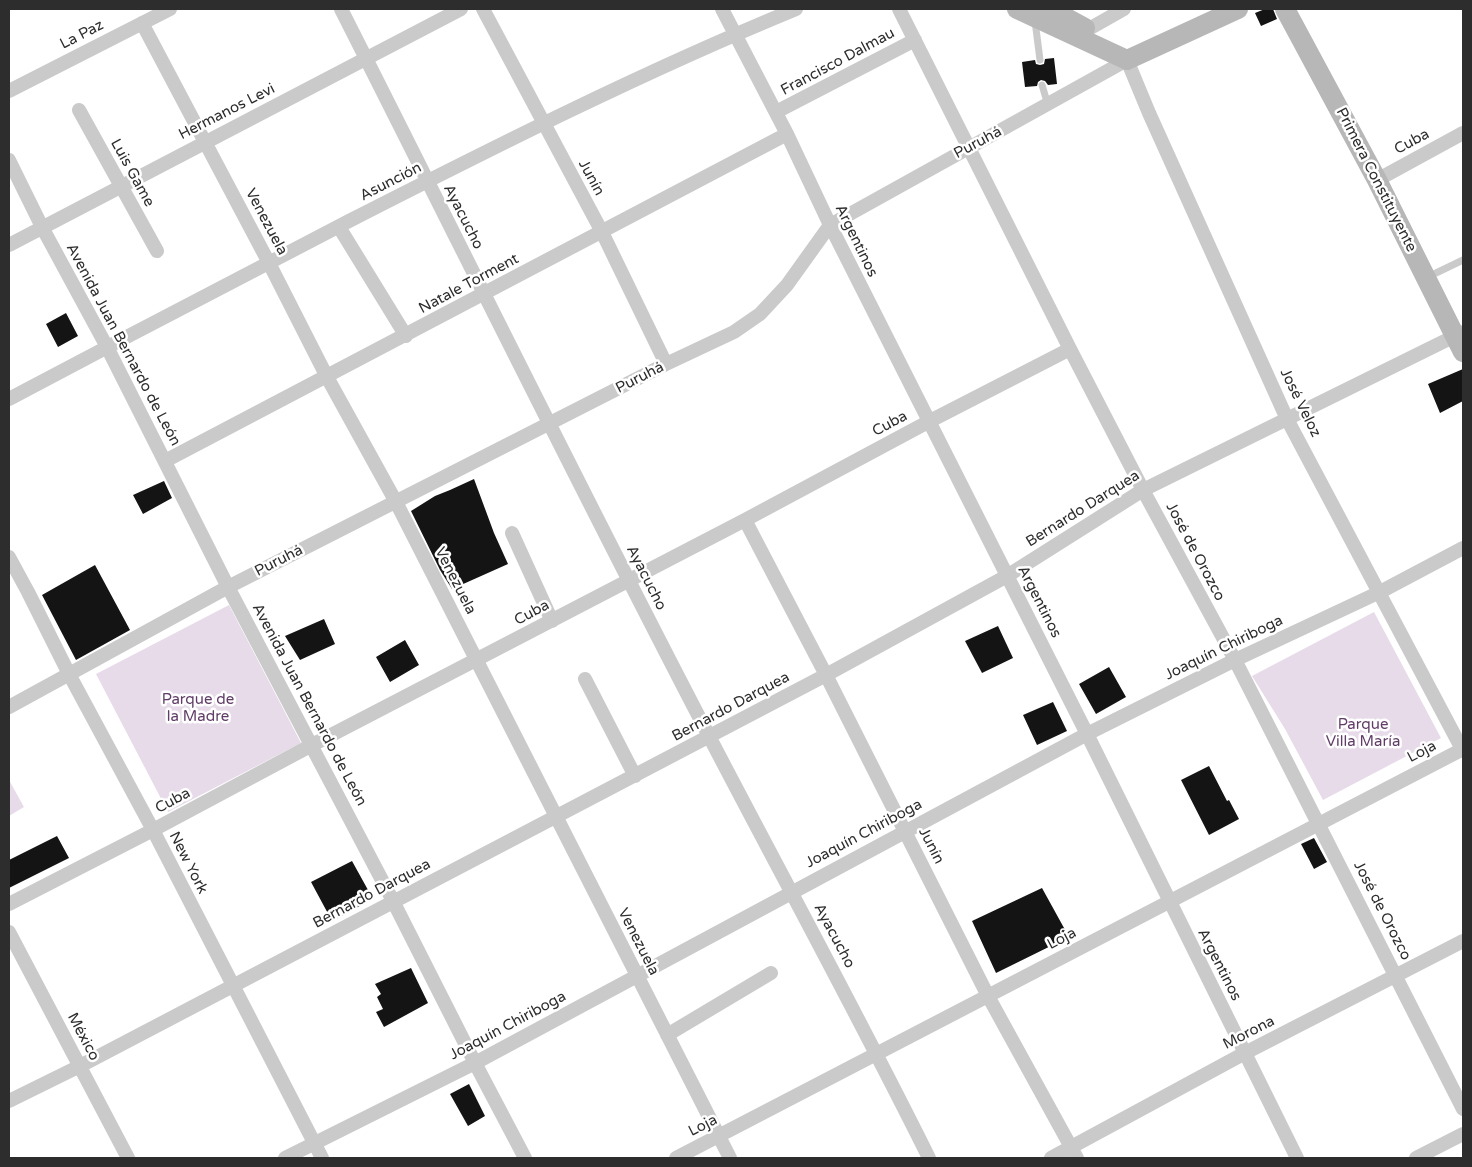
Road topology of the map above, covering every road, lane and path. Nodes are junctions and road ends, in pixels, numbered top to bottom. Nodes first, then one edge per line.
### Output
1 (170, 9) edge
2 (341, 9) edge
3 (461, 9) edge
4 (483, 9) edge
5 (722, 9) edge
6 (796, 9) edge
7 (899, 9) edge
8 (1017, 9) edge
9 (1124, 9) edge
10 (1238, 9) edge
11 (1285, 9) edge
12 (1043, 14) edge
13 (142, 23) junction
14 (1087, 30) junction
15 (734, 34) junction
16 (915, 40) junction
17 (366, 58) junction
18 (1040, 60) dead end
19 (1127, 60) junction
20 (1042, 85) dead end
21 (9, 91) edge
22 (1048, 105) junction
23 (79, 110) dead end
24 (776, 112) junction
25 (544, 123) junction
26 (1463, 133) edge
27 (787, 134) junction
28 (205, 142) junction
29 (968, 148) junction
30 (9, 160) edge
31 (1377, 180) junction
32 (428, 181) junction
33 (121, 186) junction
34 (830, 224) junction
35 (42, 227) junction
36 (339, 227) junction
37 (602, 232) junction
38 (9, 244) edge
39 (157, 251) dead end
40 (1463, 260) edge
41 (269, 263) junction
42 (1436, 273) dead end
43 (484, 294) junction
44 (406, 336) junction
45 (1460, 340) edge
46 (107, 347) junction
47 (1070, 349) junction
48 (666, 364) junction
49 (327, 377) junction
50 (9, 399) edge
51 (1288, 419) junction
52 (928, 422) junction
53 (549, 424) junction
54 (165, 461) junction
55 (1143, 490) junction
56 (396, 502) junction
57 (745, 520) junction
58 (512, 533) dead end
59 (1463, 548) edge
60 (9, 557) edge
61 (1007, 576) junction
62 (630, 580) junction
63 (228, 587) junction
64 (1380, 592) junction
65 (552, 621) junction
66 (476, 660) junction
67 (1235, 660) junction
68 (69, 674) junction
69 (826, 675) junction
70 (585, 680) dead end
71 (9, 707) edge
72 (1087, 734) junction
73 (710, 737) junction
74 (312, 745) junction
75 (1463, 750) edge
76 (635, 776) junction
77 (556, 816) junction
78 (1319, 824) junction
79 (153, 830) junction
80 (905, 831) junction
81 (792, 891) junction
82 (393, 901) junction
83 (1169, 901) junction
84 (9, 904) edge
85 (9, 932) edge
86 (1463, 941) edge
87 (771, 973) dead end
88 (636, 975) junction
89 (1396, 976) junction
90 (233, 985) junction
91 (988, 996) junction
92 (667, 1035) junction
93 (1245, 1053) junction
94 (878, 1054) junction
95 (475, 1063) junction
96 (80, 1066) junction
97 (9, 1101) edge
98 (1463, 1109) edge
99 (1463, 1134) edge
100 (718, 1136) junction
101 (314, 1144) junction
102 (1074, 1153) edge
103 (128, 1158) edge
104 (285, 1158) edge
105 (322, 1158) edge
106 (525, 1158) edge
107 (676, 1158) edge
108 (730, 1158) edge
109 (929, 1158) edge
110 (1051, 1158) edge
111 (1297, 1158) edge
112 (1416, 1158) edge

1 - 13 street, La Paz
2 - 17 street, Ayacucho
3 - 17 street, Hermanos Levi
4 - 25 street, Junín
5 - 15 street, Argentinos
6 - 15 street, Asunción
7 - 16 street, José de Orozco
8 - 12 main road
9 - 14 street
10 - 19 main road, Puruhá
11 - 31 main road, Primera Constituyente
12 - 14 main road
12 - 18 lane
12 - 19 main road
13 - 21 street, La Paz
13 - 28 street, Venezuela
14 - 19 main road
15 - 24 street, Argentinos
15 - 25 street, Asunción
16 - 24 street, Francisco Dalmau
16 - 29 street, José de Orozco
17 - 28 street, Hermanos Levi
17 - 32 street, Ayacucho
19 - 22 street, Puruhá
19 - 51 street, José Veloz
20 - 22 lane
22 - 29 street, Puruhá
23 - 33 street, Luis Game
24 - 27 street, Argentinos
25 - 32 street, Asunción
25 - 37 street, Junín
26 - 31 street, Cuba
27 - 34 street, Argentinos
27 - 37 street, Natale Torment
28 - 33 street, Hermanos Levi
28 - 41 street, Venezuela
29 - 34 street, Puruhá
29 - 47 street, José de Orozco
30 - 35 street, Avenida Juan Bernardo de León
31 - 45 main road, Primera Constituyente
32 - 36 street, Asunción
32 - 43 street, Ayacucho
33 - 35 street, Hermanos Levi
33 - 39 street, Luis Game
34 - 48 street, Puruhá
34 - 52 street, Argentinos
35 - 38 street, Hermanos Levi
35 - 46 street, Avenida Juan Bernardo de León
36 - 41 street, Asunción
36 - 44 street
37 - 43 street, Natale Torment
37 - 48 street, Junín
40 - 42 lane
41 - 46 street, Asunción
41 - 49 street, Venezuela
43 - 44 street, Natale Torment
43 - 53 street, Ayacucho
44 - 49 street, Natale Torment
45 - 51 street, Bernardo Darquea
46 - 50 street, Asunción
46 - 54 street, Avenida Juan Bernardo de León
47 - 52 street, Cuba
47 - 55 street, José de Orozco
48 - 53 street, Puruhá
49 - 54 street, Natale Torment
49 - 56 street, Venezuela
51 - 55 street, Bernardo Darquea
51 - 64 street, José Veloz
52 - 57 street, Cuba
52 - 61 street, Argentinos
53 - 56 street, Puruhá
53 - 62 street, Ayacucho
54 - 63 street, Avenida Juan Bernardo de León
55 - 61 street, Bernardo Darquea
55 - 67 street, José de Orozco
56 - 63 street, Puruhá
56 - 66 street, Venezuela
57 - 62 street, Cuba
57 - 69 street, Junín
58 - 65 street
59 - 64 street, Joaquín Chiriboga
60 - 68 street, New York
61 - 69 street, Bernardo Darquea
61 - 72 street, Argentinos
62 - 65 street, Cuba
62 - 73 street, Ayacucho
63 - 68 street, Puruhá
63 - 74 street, Avenida Juan Bernardo de León
64 - 67 street, Joaquín Chiriboga
64 - 75 street, José Veloz
65 - 66 street, Cuba
66 - 74 street, Cuba
66 - 77 street, Venezuela
67 - 72 street, Joaquín Chiriboga
67 - 78 street, José de Orozco
68 - 71 street, Puruhá
68 - 79 street, New York
69 - 73 street, Bernardo Darquea
69 - 80 street, Junín
70 - 76 street
72 - 80 street, Joaquín Chiriboga
72 - 83 street, Argentinos
73 - 76 street, Bernardo Darquea
73 - 81 street, Ayacucho
74 - 79 street, Cuba
74 - 82 street, Avenida Juan Bernardo de León
75 - 78 street, Loja
76 - 77 street, Bernardo Darquea
77 - 82 street, Bernardo Darquea
77 - 88 street, Venezuela
78 - 83 street, Loja
78 - 89 street, José de Orozco
79 - 84 street, Cuba
79 - 90 street, New York
80 - 81 street, Joaquín Chiriboga
80 - 91 street, Junín
81 - 88 street, Joaquín Chiriboga
81 - 94 street, Ayacucho
82 - 90 street, Bernardo Darquea
82 - 95 street, Avenida Juan Bernardo de León
83 - 91 street, Loja
83 - 93 street, Argentinos
85 - 96 street, México
86 - 89 street, Morona
87 - 92 street
88 - 92 street, Venezuela
88 - 95 street, Joaquín Chiriboga
89 - 93 street, Morona
89 - 98 street, José de Orozco
90 - 96 street, Bernardo Darquea
90 - 101 street, New York
91 - 94 street, Loja
91 - 102 street, Junín
92 - 100 street, Venezuela
93 - 102 street, Morona
93 - 111 street, Argentinos
94 - 100 street, Loja
94 - 109 street, Ayacucho
95 - 101 street, Joaquín Chiriboga
95 - 106 street, Avenida Juan Bernardo de León
96 - 97 street, Bernardo Darquea
96 - 103 street, México
99 - 112 street
100 - 107 street, Loja
100 - 108 street, Venezuela
101 - 104 street, Joaquín Chiriboga
101 - 105 street, New York
102 - 110 street, Morona

